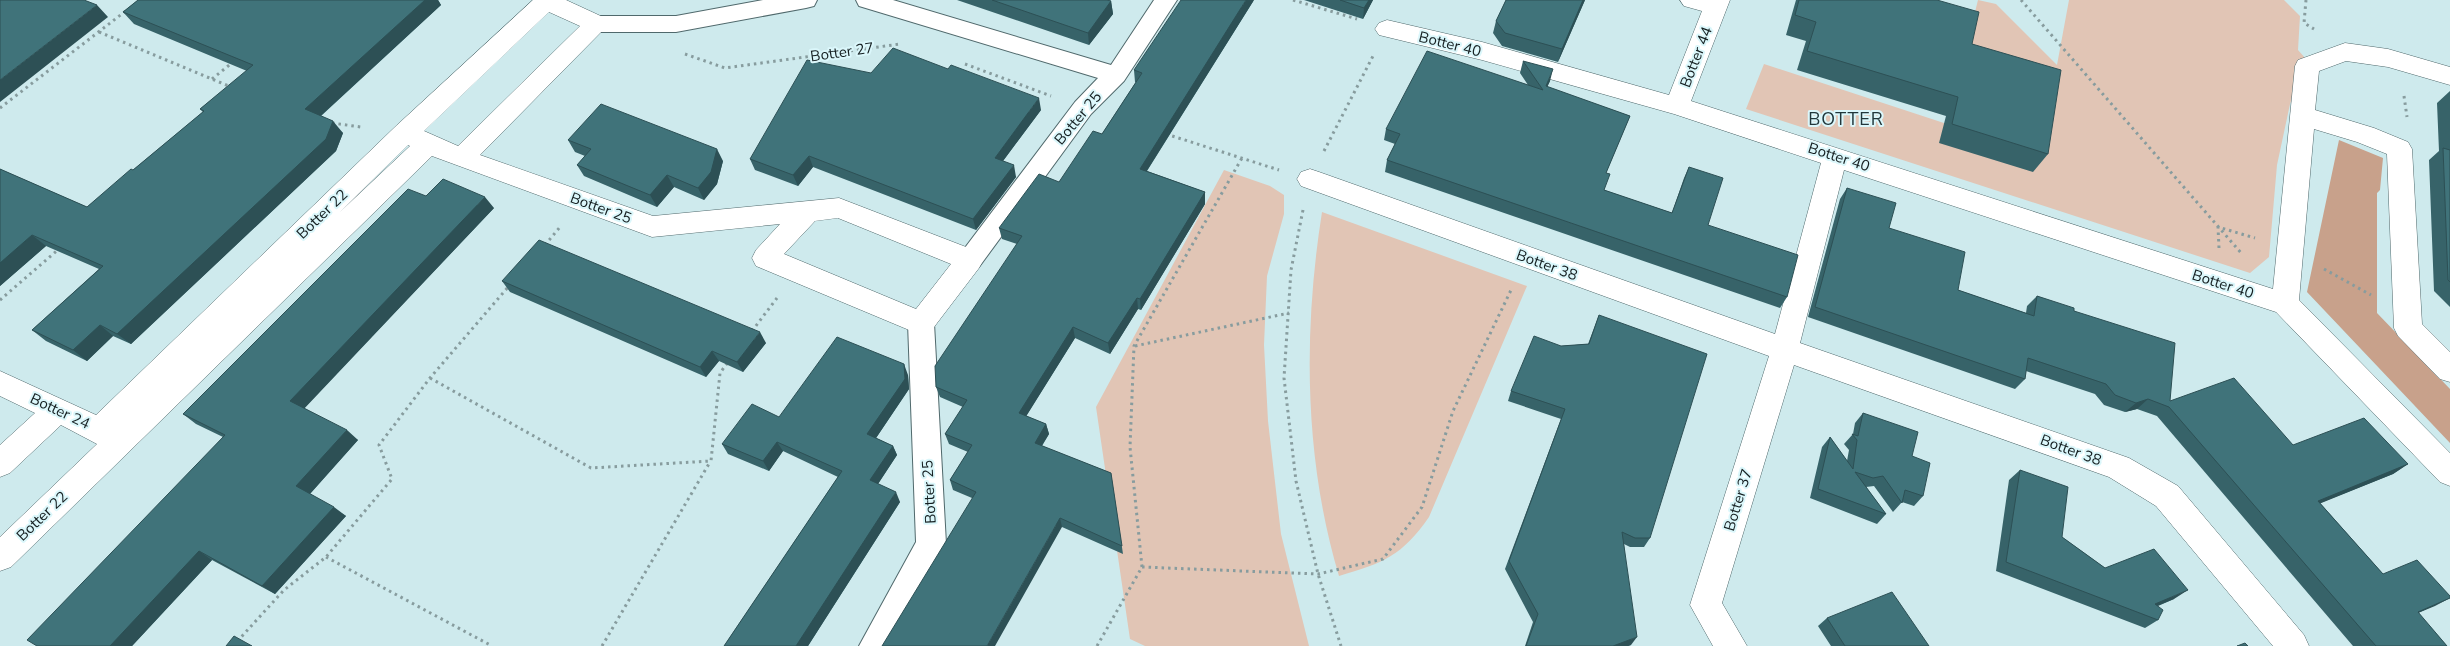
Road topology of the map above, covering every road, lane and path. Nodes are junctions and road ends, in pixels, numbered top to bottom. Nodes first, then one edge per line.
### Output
1 (806, 0) edge
2 (867, 0) edge
3 (1166, 0) edge
4 (1293, 0) edge
5 (1692, 0) edge
6 (2021, 0) edge
7 (546, 1) edge
8 (1716, 4) edge
9 (132, 5) edge
10 (597, 24) junction
11 (1387, 28) junction
12 (99, 32) junction
13 (907, 43) dead end
14 (680, 52) dead end
15 (239, 56) edge
16 (963, 63) dead end
17 (1116, 75) junction
18 (2450, 76) edge
19 (212, 80) junction
20 (234, 88) edge
21 (2403, 89) dead end
22 (1676, 106) junction
23 (0, 108) edge
24 (1083, 108) junction
25 (2303, 116) junction
26 (323, 122) edge
27 (1158, 132) edge
28 (417, 138) junction
29 (2399, 149) junction
30 (1835, 156) junction
31 (461, 158) junction
32 (1242, 158) junction
33 (1310, 179) junction
34 (582, 202) junction
35 (807, 212) junction
36 (68, 242) edge
37 (544, 246) edge
38 (2242, 255) dead end
39 (1526, 258) junction
40 (970, 260) junction
41 (797, 272) junction
42 (512, 282) edge
43 (0, 300) edge
44 (2285, 304) junction
45 (1288, 314) junction
46 (921, 323) junction
47 (749, 334) edge
48 (1134, 346) junction
49 (1784, 348) junction
50 (732, 358) edge
51 (2450, 370) edge
52 (430, 378) junction
53 (0, 383) edge
54 (57, 411) junction
55 (109, 436) junction
56 (711, 461) junction
57 (0, 464) edge
58 (2450, 473) edge
59 (0, 556) edge
60 (326, 557) junction
61 (1142, 567) junction
62 (1318, 574) junction
63 (233, 646) edge
64 (492, 646) edge
65 (602, 646) edge
66 (874, 646) edge
67 (1097, 646) edge
68 (1341, 646) edge
69 (1731, 646) edge
70 (2293, 646) edge

1 - 10 street
2 - 17 street
3 - 17 street, Botter 25
4 - 11 path
5 - 8 street, Botter 44
6 - 38 path
7 - 10 street
7 - 28 street, Botter 22
8 - 22 street, Botter 44
9 - 12 path
10 - 31 street
11 - 22 street, Botter 40
11 - 33 path
12 - 19 path
12 - 23 path
13 - 14 path, Botter 27
15 - 19 path
16 - 24 path
17 - 24 street, Botter 25
18 - 25 street
19 - 20 path
21 - 29 path
22 - 30 street, Botter 40
24 - 40 street, Botter 25
25 - 29 street
25 - 44 street
26 - 28 path
27 - 32 path
28 - 31 street, Botter 25
28 - 55 street, Botter 22
29 - 51 street
30 - 44 street, Botter 40
30 - 49 street
31 - 34 street, Botter 25
32 - 33 path
32 - 48 path
33 - 39 street, Botter 38
33 - 45 path
34 - 35 street, Botter 25
34 - 37 path
35 - 40 street, Botter 25
35 - 41 street
36 - 43 path
39 - 49 street, Botter 38
39 - 62 path
40 - 46 street, Botter 25
41 - 46 street
41 - 47 path
42 - 52 path
44 - 58 street, Botter 40
45 - 48 path
45 - 62 path
46 - 66 street, Botter 25
48 - 61 path
49 - 69 street, Botter 37
49 - 70 street, Botter 38
50 - 56 path
52 - 56 path
52 - 60 path
53 - 54 street, Botter 24
54 - 55 street, Botter 24
54 - 57 street
55 - 59 street, Botter 22
56 - 65 path
60 - 63 path
60 - 64 path
61 - 62 path
61 - 67 path
62 - 68 path

